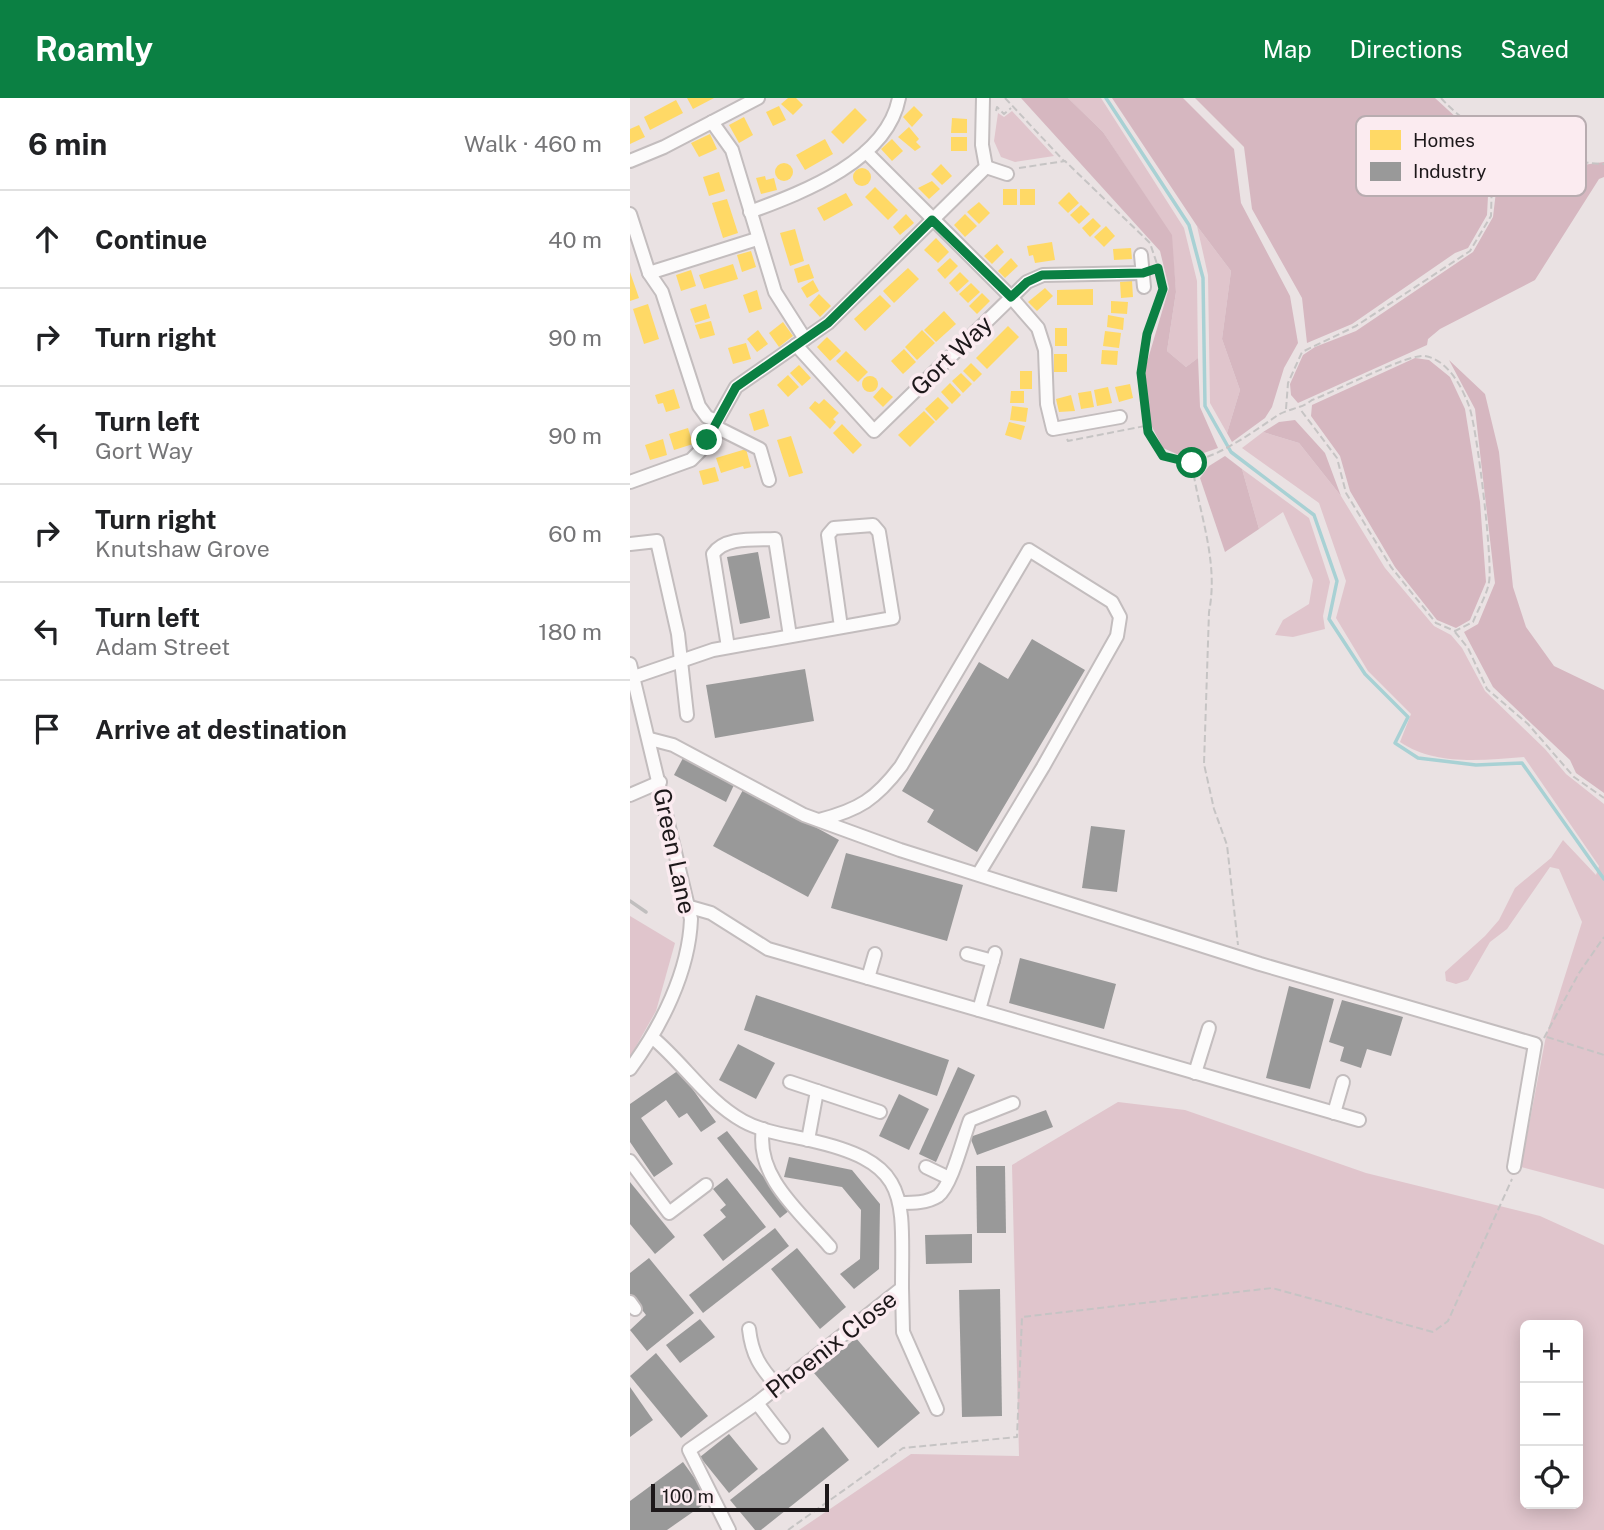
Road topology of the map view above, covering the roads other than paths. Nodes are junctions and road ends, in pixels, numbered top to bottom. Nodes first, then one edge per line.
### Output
1 (758, 98) edge
2 (900, 98) edge
3 (983, 98) edge
4 (712, 122) junction
5 (866, 152) junction
6 (630, 161) edge
7 (986, 167) junction
8 (1007, 174) road end
9 (750, 212) junction
10 (630, 214) edge
11 (932, 220) junction
12 (757, 239) junction
13 (1141, 255) dead end
14 (649, 273) junction
15 (1011, 297) junction
16 (801, 342) junction
17 (1120, 417) dead end
18 (715, 423) junction
19 (769, 480) dead end
20 (630, 482) edge
21 (630, 544) edge
22 (841, 627) junction
23 (790, 636) junction
24 (728, 647) junction
25 (681, 659) junction
26 (632, 671) edge
27 (687, 715) dead end
28 (650, 739) junction
29 (660, 782) junction
30 (630, 795) edge
31 (818, 820) junction
32 (979, 873) junction
33 (690, 907) junction
34 (754, 925) dead end
35 (746, 936) junction
36 (876, 954) dead end
37 (967, 954) dead end
38 (868, 978) junction
39 (979, 1010) junction
40 (1209, 1028) dead end
41 (653, 1038) junction
42 (630, 1069) edge
43 (1195, 1073) junction
44 (790, 1082) dead end
45 (1343, 1082) dead end
46 (817, 1091) junction
47 (1013, 1103) dead end
48 (880, 1112) dead end
49 (1334, 1113) junction
50 (1359, 1120) dead end
51 (763, 1129) junction
52 (808, 1140) junction
53 (630, 1161) edge
54 (926, 1167) dead end
55 (1514, 1167) road end
56 (948, 1178) junction
57 (706, 1185) dead end
58 (901, 1203) junction
59 (830, 1247) dead end
60 (902, 1288) junction
61 (749, 1328) dead end
62 (777, 1387) junction
63 (757, 1402) junction
64 (937, 1409) dead end
65 (783, 1437) dead end
66 (729, 1530) edge

1 - 4 street
2 - 5 street
3 - 7 street
4 - 6 street
4 - 9 street
5 - 9 street
5 - 11 street
7 - 8 street
7 - 11 street
9 - 12 street
10 - 14 street
11 - 15 street
11 - 16 street
12 - 14 street
12 - 16 street
13 - 15 street, Gort Way
14 - 18 street
15 - 16 street, Gort Way
15 - 17 street
16 - 18 street
18 - 19 street
18 - 20 street
21 - 25 street
22 - 22 street
22 - 23 street
23 - 24 street
23 - 24 street
24 - 25 street
25 - 26 street
25 - 27 street
26 - 28 street, Green Lane
28 - 29 street, Green Lane
28 - 31 street
29 - 30 street
29 - 33 street, Green Lane
31 - 32 street
31 - 32 street
32 - 55 street
33 - 35 street
33 - 41 street, Green Lane
34 - 35 street
35 - 38 street
36 - 38 street
37 - 39 street
38 - 39 street
39 - 43 street
40 - 43 street
41 - 42 street, Green Lane
41 - 51 street
43 - 49 street
44 - 46 street
45 - 49 street
46 - 48 street
46 - 52 street
47 - 56 street
49 - 50 street
51 - 52 street
51 - 59 street
52 - 58 street
53 - 57 street
54 - 56 street
56 - 58 street
58 - 60 street, Phoenix Close
60 - 62 street, Phoenix Close
60 - 64 street
61 - 62 street
62 - 63 street, Phoenix Close
63 - 65 street
63 - 66 street, Phoenix Close

